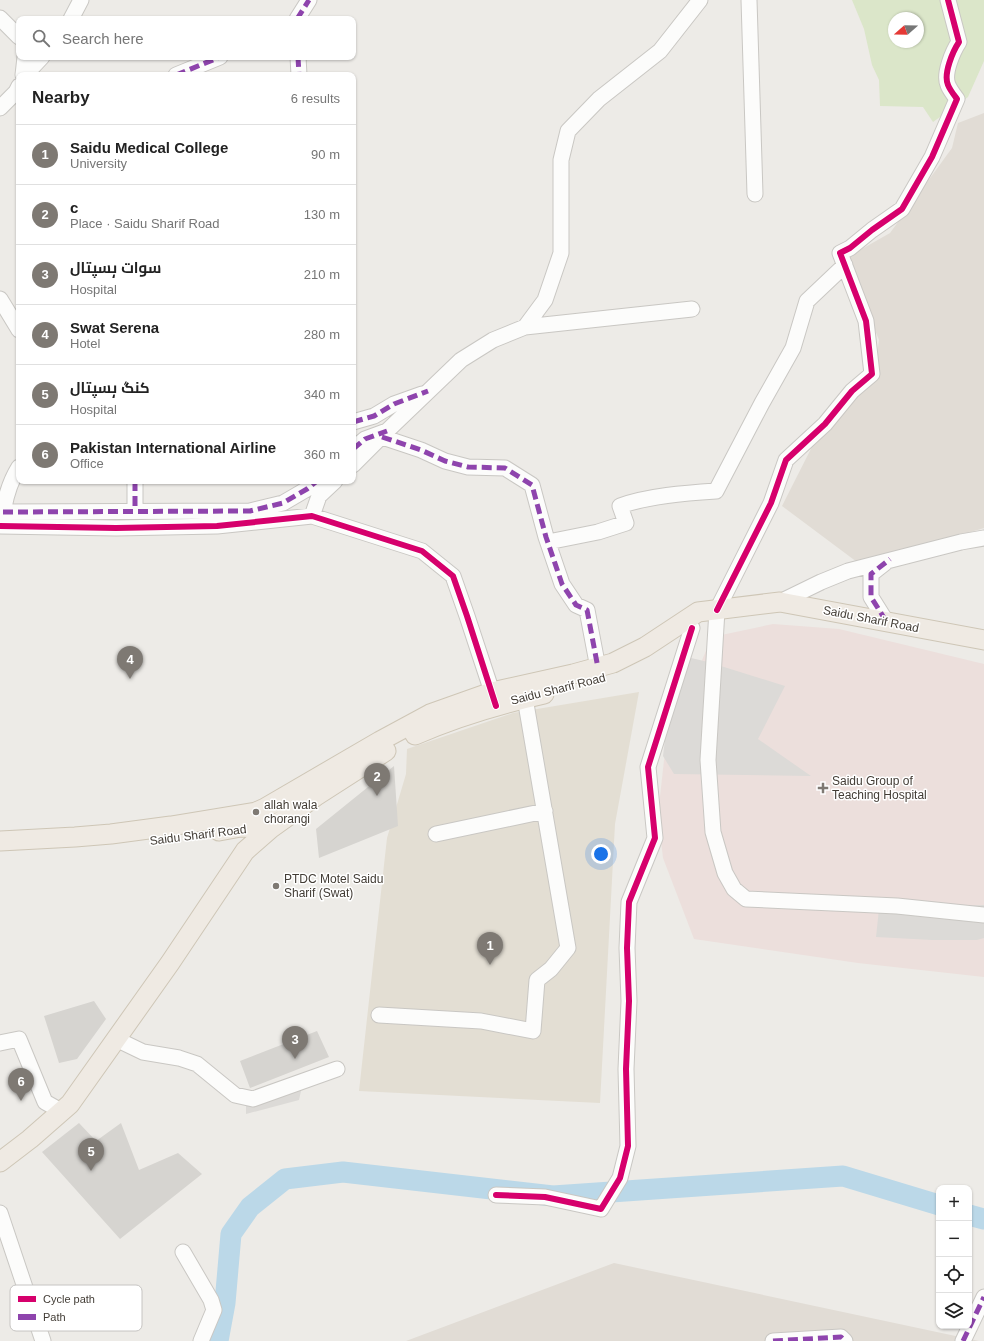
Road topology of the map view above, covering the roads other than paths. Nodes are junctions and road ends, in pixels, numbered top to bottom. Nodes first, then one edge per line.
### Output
1 (81, 0) edge
2 (309, 0) edge
3 (700, 0) edge
4 (749, 0) edge
5 (948, 0) edge
6 (72, 16) edge
7 (299, 16) edge
8 (0, 18) edge
9 (16, 34) edge
10 (25, 60) edge
11 (39, 60) edge
12 (213, 60) edge
13 (298, 60) edge
14 (24, 72) edge
15 (27, 72) edge
16 (183, 72) edge
17 (300, 72) edge
18 (16, 92) edge
19 (0, 108) edge
20 (755, 194) dead end
21 (845, 265) junction
22 (0, 299) edge
23 (692, 310) dead end
24 (16, 325) edge
25 (525, 327) junction
26 (428, 391) junction
27 (356, 421) edge
28 (384, 434) junction
29 (356, 446) edge
30 (356, 462) edge
31 (16, 474) edge
32 (135, 484) edge
33 (312, 484) edge
34 (332, 484) edge
35 (135, 511) junction
36 (312, 516) junction
37 (1, 521) edge
38 (984, 538) edge
39 (548, 542) junction
40 (890, 559) junction
41 (780, 602) junction
42 (718, 610) junction
43 (886, 621) junction
44 (692, 628) junction
45 (984, 640) edge
46 (598, 668) junction
47 (525, 698) junction
48 (494, 699) junction
49 (382, 746) junction
50 (265, 808) junction
51 (545, 811) junction
52 (241, 827) junction
53 (270, 829) junction
54 (436, 834) dead end
55 (0, 841) edge
56 (0, 849) edge
57 (984, 915) edge
58 (379, 1015) dead end
59 (116, 1039) junction
60 (0, 1043) edge
61 (336, 1069) dead end
62 (61, 1111) junction
63 (0, 1162) edge
64 (496, 1195) dead end
65 (0, 1213) edge
66 (183, 1252) dead end
67 (24, 1285) edge
68 (984, 1297) edge
69 (40, 1331) edge
70 (43, 1341) edge
71 (201, 1341) edge
72 (773, 1341) edge
73 (845, 1341) edge
74 (963, 1341) edge

1 - 6 street
2 - 7 street
3 - 25 street
4 - 20 street
5 - 21 street
8 - 9 street
10 - 14 street
11 - 15 street
12 - 16 street
13 - 17 street
18 - 19 street
21 - 39 street
21 - 42 street
22 - 24 street
23 - 25 street
25 - 26 street
26 - 27 street
26 - 28 street
28 - 29 street
28 - 30 street
28 - 39 street
31 - 37 street
32 - 35 street
33 - 35 street
34 - 36 street
35 - 37 street
36 - 37 street
36 - 48 street
38 - 40 street
39 - 46 street
40 - 41 street
40 - 43 street
41 - 42 main road, Saidu Sharif Road
41 - 43 main road, Saidu Sharif Road
42 - 44 main road, Saidu Sharif Road
42 - 46 main road
42 - 57 street
43 - 45 main road, Saidu Sharif Road
44 - 47 main road, Saidu Sharif Road
44 - 64 street
46 - 48 main road
47 - 48 main road, Saidu Sharif Road
47 - 51 street
48 - 49 main road
49 - 50 main road
49 - 53 main road
50 - 52 main road
50 - 55 main road
51 - 54 street
51 - 58 street
52 - 53 main road, Saidu Sharif Road
52 - 56 main road, Saidu Sharif Road
53 - 59 main road
59 - 61 street
59 - 62 main road
60 - 62 street
62 - 63 main road
65 - 67 street
66 - 71 street
68 - 74 street
69 - 70 street
72 - 73 street

